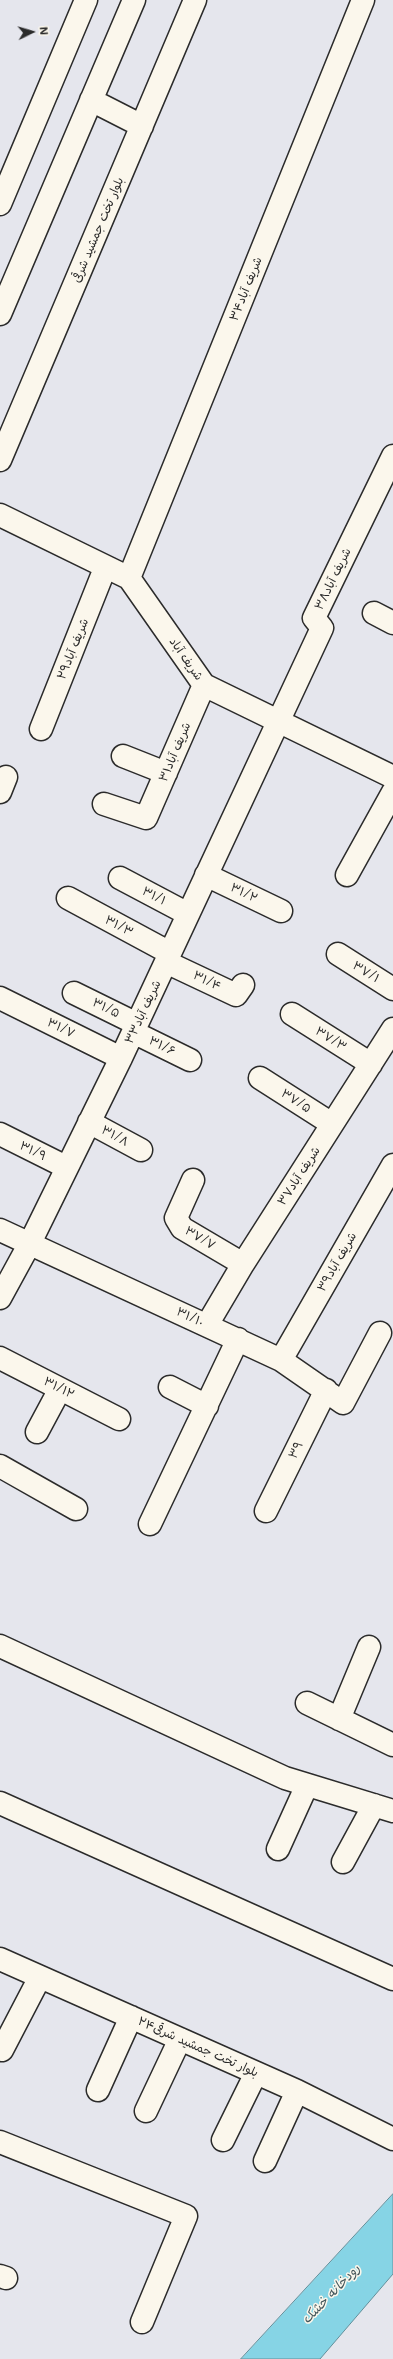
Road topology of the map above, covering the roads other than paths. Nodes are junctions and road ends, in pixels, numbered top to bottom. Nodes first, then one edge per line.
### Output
1 (86, 0) edge
2 (134, 0) edge
3 (196, 0) edge
4 (363, 0) edge
5 (91, 100) junction
6 (142, 126) junction
7 (0, 204) edge
8 (0, 314) edge
9 (393, 456) edge
10 (0, 460) edge
11 (0, 515) edge
12 (105, 568) junction
13 (130, 578) junction
14 (374, 613) dead end
15 (393, 623) edge
16 (204, 685) junction
17 (278, 722) junction
18 (41, 729) dead end
19 (123, 756) dead end
20 (166, 773) junction
21 (393, 777) edge
22 (393, 792) edge
23 (104, 804) dead end
24 (206, 875) junction
25 (347, 875) dead end
26 (120, 878) dead end
27 (68, 898) dead end
28 (281, 911) dead end
29 (188, 914) junction
30 (338, 954) dead end
31 (168, 957) junction
32 (243, 984) dead end
33 (393, 989) edge
34 (74, 993) dead end
35 (0, 998) edge
36 (292, 1014) dead end
37 (135, 1028) junction
38 (393, 1029) edge
39 (121, 1058) junction
40 (190, 1060) dead end
41 (371, 1064) junction
42 (260, 1078) dead end
43 (88, 1122) junction
44 (332, 1124) junction
45 (0, 1134) edge
46 (140, 1150) dead end
47 (393, 1165) edge
48 (66, 1167) junction
49 (193, 1180) dead end
50 (0, 1230) edge
51 (30, 1243) junction
52 (243, 1264) junction
53 (0, 1298) edge
54 (207, 1325) junction
55 (380, 1333) dead end
56 (238, 1339) junction
57 (0, 1358) edge
58 (281, 1360) junction
59 (170, 1387) dead end
60 (60, 1389) junction
61 (326, 1390) junction
62 (207, 1406) junction
63 (118, 1419) dead end
64 (37, 1432) dead end
65 (0, 1466) edge
66 (76, 1509) dead end
67 (266, 1510) dead end
68 (150, 1524) dead end
69 (0, 1646) edge
70 (369, 1647) dead end
71 (307, 1703) dead end
72 (339, 1719) junction
73 (393, 1745) edge
74 (308, 1785) junction
75 (0, 1803) edge
76 (383, 1808) edge
77 (278, 1849) dead end
78 (343, 1862) dead end
79 (0, 1959) edge
80 (40, 1977) junction
81 (393, 1978) edge
82 (131, 2017) junction
83 (180, 2039) junction
84 (2, 2050) dead end
85 (256, 2073) junction
86 (98, 2090) dead end
87 (297, 2091) junction
88 (146, 2111) dead end
89 (393, 2139) edge
90 (223, 2140) dead end
91 (0, 2142) edge
92 (265, 2161) dead end
93 (142, 2322) dead end

1 - 7 street
2 - 5 street
3 - 6 street, بلوار تخت جمشید شرقی
4 - 13 street, شریف آباد۳۴
5 - 6 street
5 - 8 street
6 - 10 street, بلوار تخت جمشید شرقی
9 - 17 street, شریف آباد۳۸
11 - 12 street
12 - 13 street
12 - 18 street, شریف آباد۲۹
13 - 16 street, شریف آباد
14 - 15 street
16 - 17 street, شریف آباد
16 - 20 street, شریف آباد۳۱
17 - 21 street, شریف آباد
17 - 24 street, شریف آباد۳۳
19 - 20 street
20 - 23 street, شریف آباد۳۱
22 - 25 street
24 - 28 street, ۳۱/۲
24 - 29 street, شریف آباد۳۳
26 - 29 street, ۳۱/۱
27 - 31 street, ۳۱/۳
29 - 31 street, شریف آباد۳۳
30 - 33 street, ۳۷/۱
31 - 32 street, ۳۱/۴
31 - 37 street, شریف آباد۳۳
34 - 37 street, ۳۱/۵
35 - 39 street, ۳۱/۷
36 - 41 street, ۳۷/۳
37 - 39 street, شریف آباد۳۳
37 - 40 street, ۳۱/۶
38 - 41 street, شریف آباد۳۷
39 - 43 street, شریف آباد۳۳
41 - 44 street, شریف آباد۳۷
42 - 44 street, ۳۷/۵
43 - 46 street, ۳۱/۸
43 - 48 street, شریف آباد۳۳
44 - 52 street, شریف آباد۳۷
45 - 48 street, ۳۱/۹
47 - 58 street, شریف آباد۳۹
48 - 51 street, شریف آباد۳۳
49 - 52 street, ۳۷/۷
50 - 51 street, ۳۱/۱۰
51 - 53 street, شریف آباد۳۳
51 - 54 street, ۳۱/۱۰
52 - 54 street, شریف آباد۳۷
54 - 56 street, ۳۱/۱۰
55 - 61 street, ۳۱/۱۰
56 - 58 street, ۳۱/۱۰
56 - 62 street
57 - 60 street, ۳۱/۱۲
58 - 61 street, ۳۱/۱۰
59 - 62 street
60 - 63 street, ۳۱/۱۲
60 - 64 street
61 - 67 street, ۳۹
62 - 68 street
65 - 66 street
69 - 74 street
70 - 72 street
71 - 72 street
72 - 73 street
74 - 76 street
74 - 77 street
75 - 81 street
76 - 78 street
79 - 80 street, بلوار تخت جمشید شرقی۲۴
80 - 82 street, بلوار تخت جمشید شرقی۲۴
80 - 84 street
82 - 83 street, بلوار تخت جمشید شرقی۲۴
82 - 86 street
83 - 85 street, بلوار تخت جمشید شرقی۲۴
83 - 88 street
85 - 87 street, بلوار تخت جمشید شرقی۲۴
85 - 90 street
87 - 89 street, بلوار تخت جمشید شرقی۲۴
87 - 92 street
91 - 93 street

